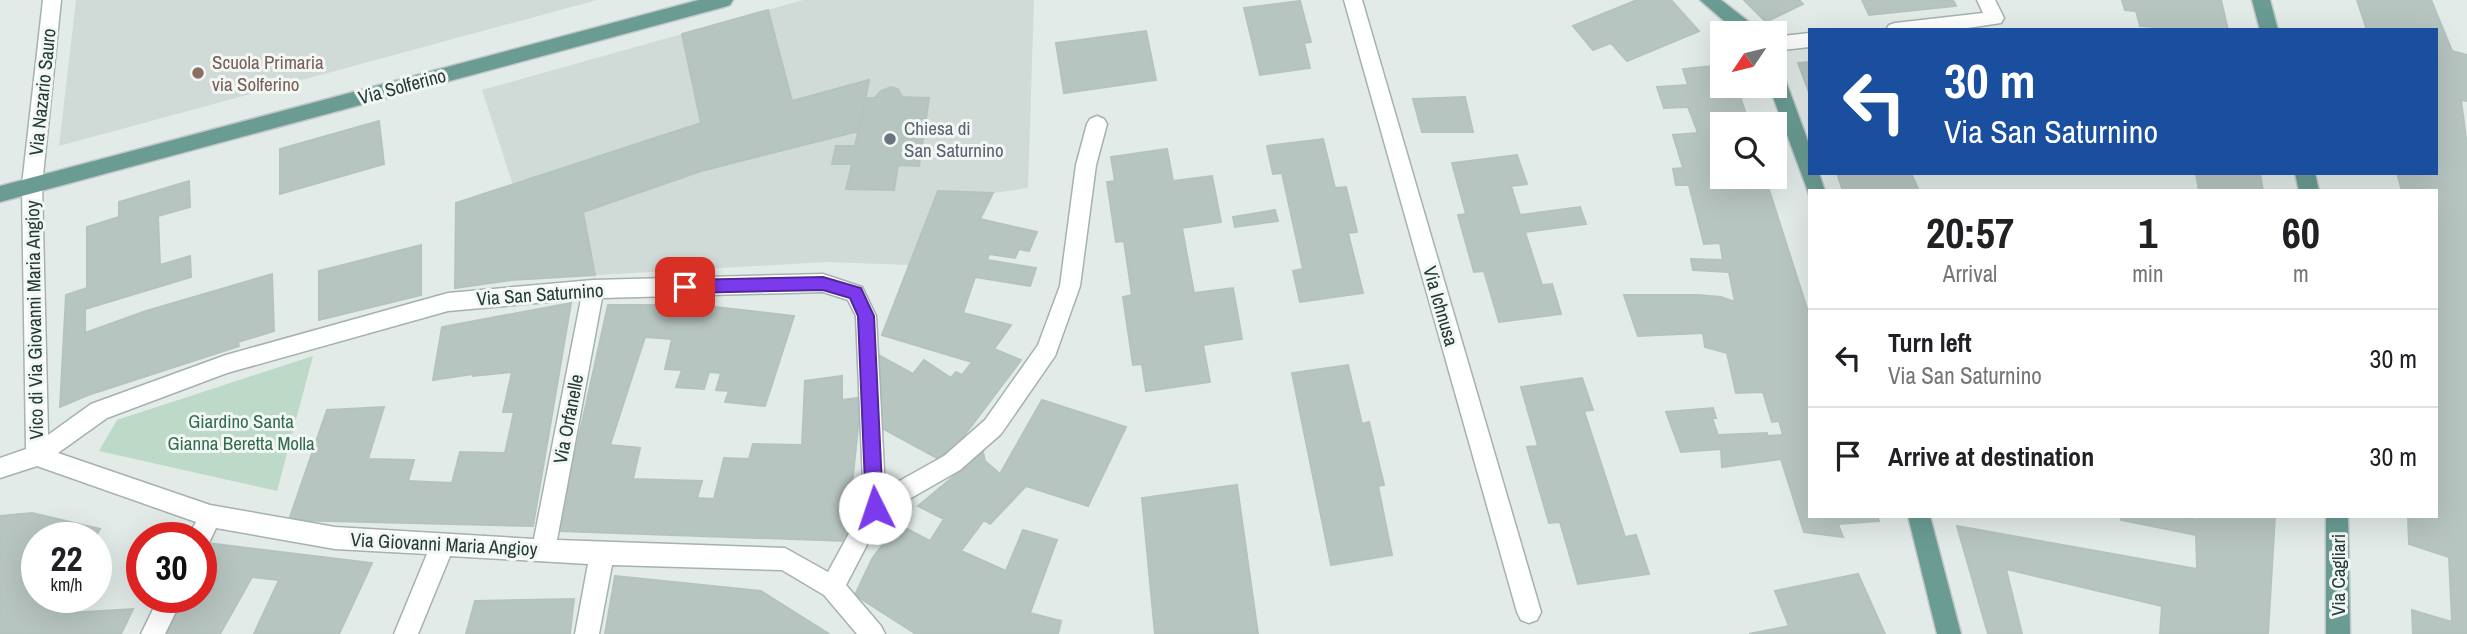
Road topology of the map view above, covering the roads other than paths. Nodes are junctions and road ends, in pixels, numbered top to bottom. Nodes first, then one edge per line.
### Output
1 (52, 0) edge
2 (724, 0) edge
3 (1353, 0) edge
4 (1709, 0) edge
5 (1986, 0) edge
6 (2261, 0) edge
7 (1735, 21) edge
8 (1912, 28) edge
9 (2268, 28) edge
10 (1808, 40) edge
11 (1787, 43) edge
12 (1783, 98) edge
13 (1097, 124) dead end
14 (1808, 171) edge
15 (32, 184) junction
16 (0, 194) edge
17 (593, 289) junction
18 (37, 456) junction
19 (0, 468) edge
20 (875, 508) junction
21 (210, 516) junction
22 (1920, 518) edge
23 (2337, 518) edge
24 (207, 522) edge
25 (443, 544) junction
26 (544, 549) junction
27 (602, 555) junction
28 (832, 587) junction
29 (1529, 612) dead end
30 (163, 613) edge
31 (153, 634) edge
32 (406, 634) edge
33 (587, 634) edge
34 (873, 634) edge
35 (1949, 634) edge
36 (2338, 634) edge

1 - 15 street, Via Nazario Sauro
2 - 15 main road, Via Solferino
3 - 29 street, Via Ichnusa
4 - 7 main road
5 - 8 street
6 - 9 main road
10 - 11 street
12 - 14 main road
13 - 20 street
15 - 16 main road, Via Solferino
15 - 18 street, Vico di Via Giovanni Maria Angioy
17 - 18 street, Via San Saturnino
17 - 20 street, Via San Saturnino
17 - 26 street, Via Orfanelle
18 - 19 street
18 - 21 street, Via Giovanni Maria Angioy
20 - 28 street
21 - 24 street
21 - 25 street, Via Giovanni Maria Angioy
22 - 35 main road
23 - 36 main road, Via Cagliari
25 - 26 street, Via Giovanni Maria Angioy
25 - 32 street
26 - 27 street, Via Giovanni Maria Angioy
27 - 28 street, Via Giovanni Maria Angioy
27 - 33 street
28 - 34 street, Via Giovanni Maria Angioy
30 - 31 street

